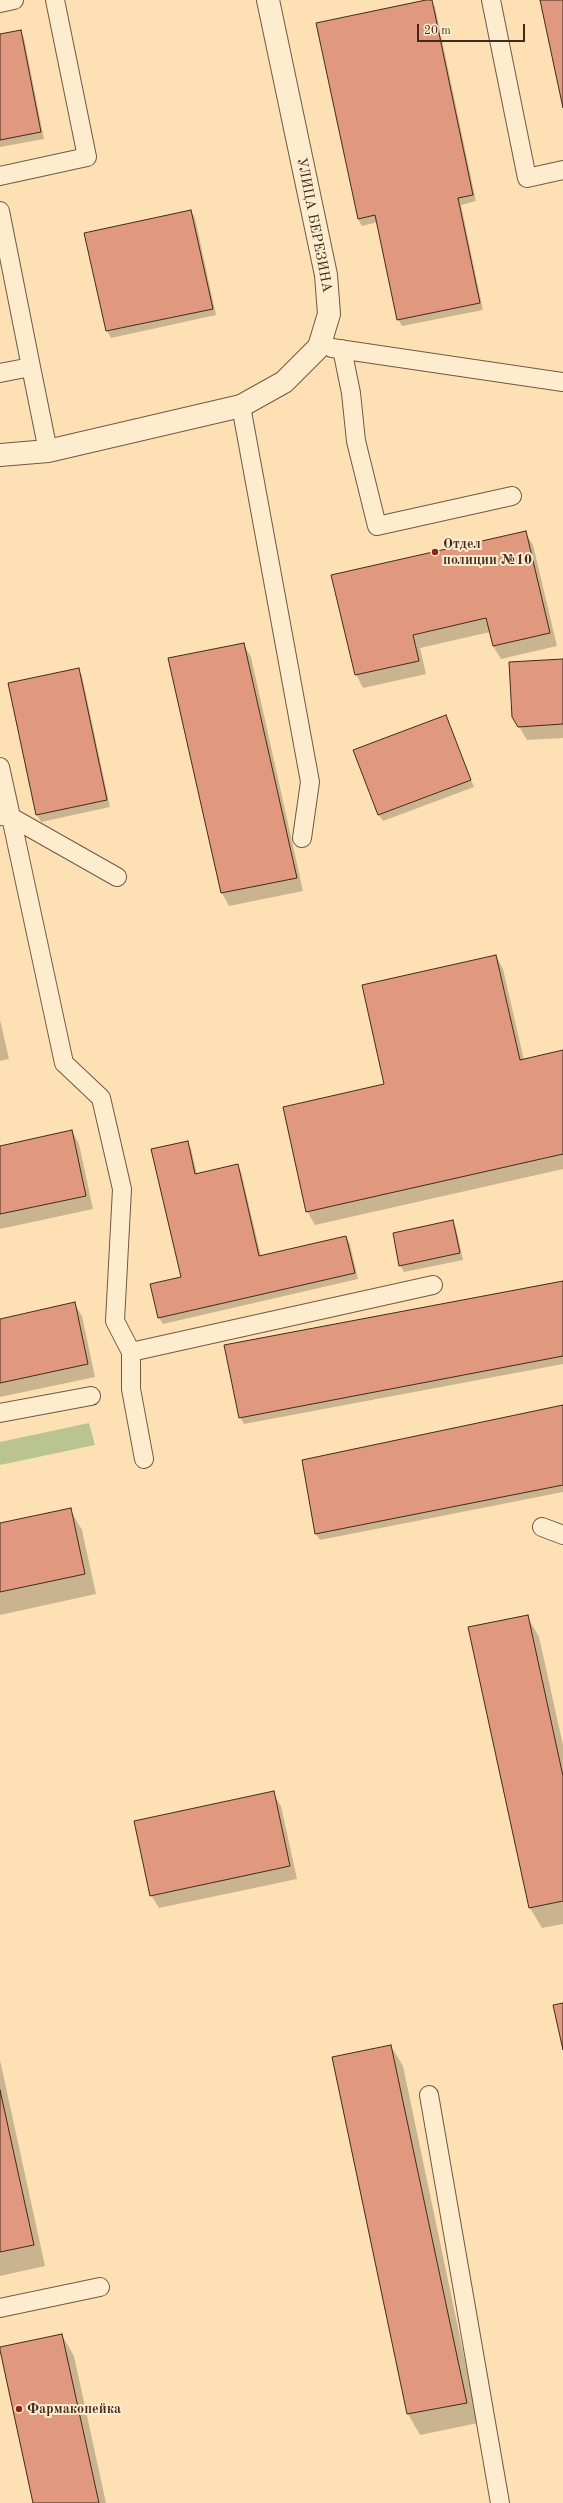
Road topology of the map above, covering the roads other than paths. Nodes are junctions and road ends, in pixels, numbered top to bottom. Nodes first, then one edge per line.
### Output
1 (14, 0) edge
2 (55, 0) edge
3 (268, 0) edge
4 (491, 0) edge
5 (0, 3) edge
6 (563, 170) edge
7 (0, 176) edge
8 (0, 211) edge
9 (319, 348) junction
10 (342, 349) junction
11 (31, 367) junction
12 (0, 373) edge
13 (563, 382) edge
14 (241, 406) junction
15 (48, 451) junction
16 (0, 455) edge
17 (512, 496) dead end
18 (0, 767) edge
19 (5, 817) edge
20 (302, 838) dead end
21 (117, 877) dead end
22 (433, 1285) dead end
23 (131, 1352) junction
24 (91, 1396) dead end
25 (0, 1413) edge
26 (144, 1459) dead end
27 (542, 1527) dead end
28 (563, 1535) edge
29 (429, 2095) dead end
30 (100, 2286) dead end
31 (0, 2308) edge
32 (500, 2503) edge

1 - 5 lane
2 - 7 lane
3 - 9 street, УЛИЦА БЕРЕЗИНА
4 - 6 lane
8 - 11 lane
9 - 10 lane
9 - 14 street, УЛИЦА БЕРЕЗИНА
10 - 13 lane
10 - 17 lane
11 - 12 lane
11 - 15 lane
14 - 15 street, УЛИЦА БЕРЕЗИНА
14 - 20 lane
15 - 16 street, УЛИЦА БЕРЕЗИНА
18 - 19 lane
19 - 21 lane
19 - 23 lane
22 - 23 lane
23 - 26 lane
24 - 25 lane
27 - 28 lane
29 - 32 lane
30 - 31 lane

